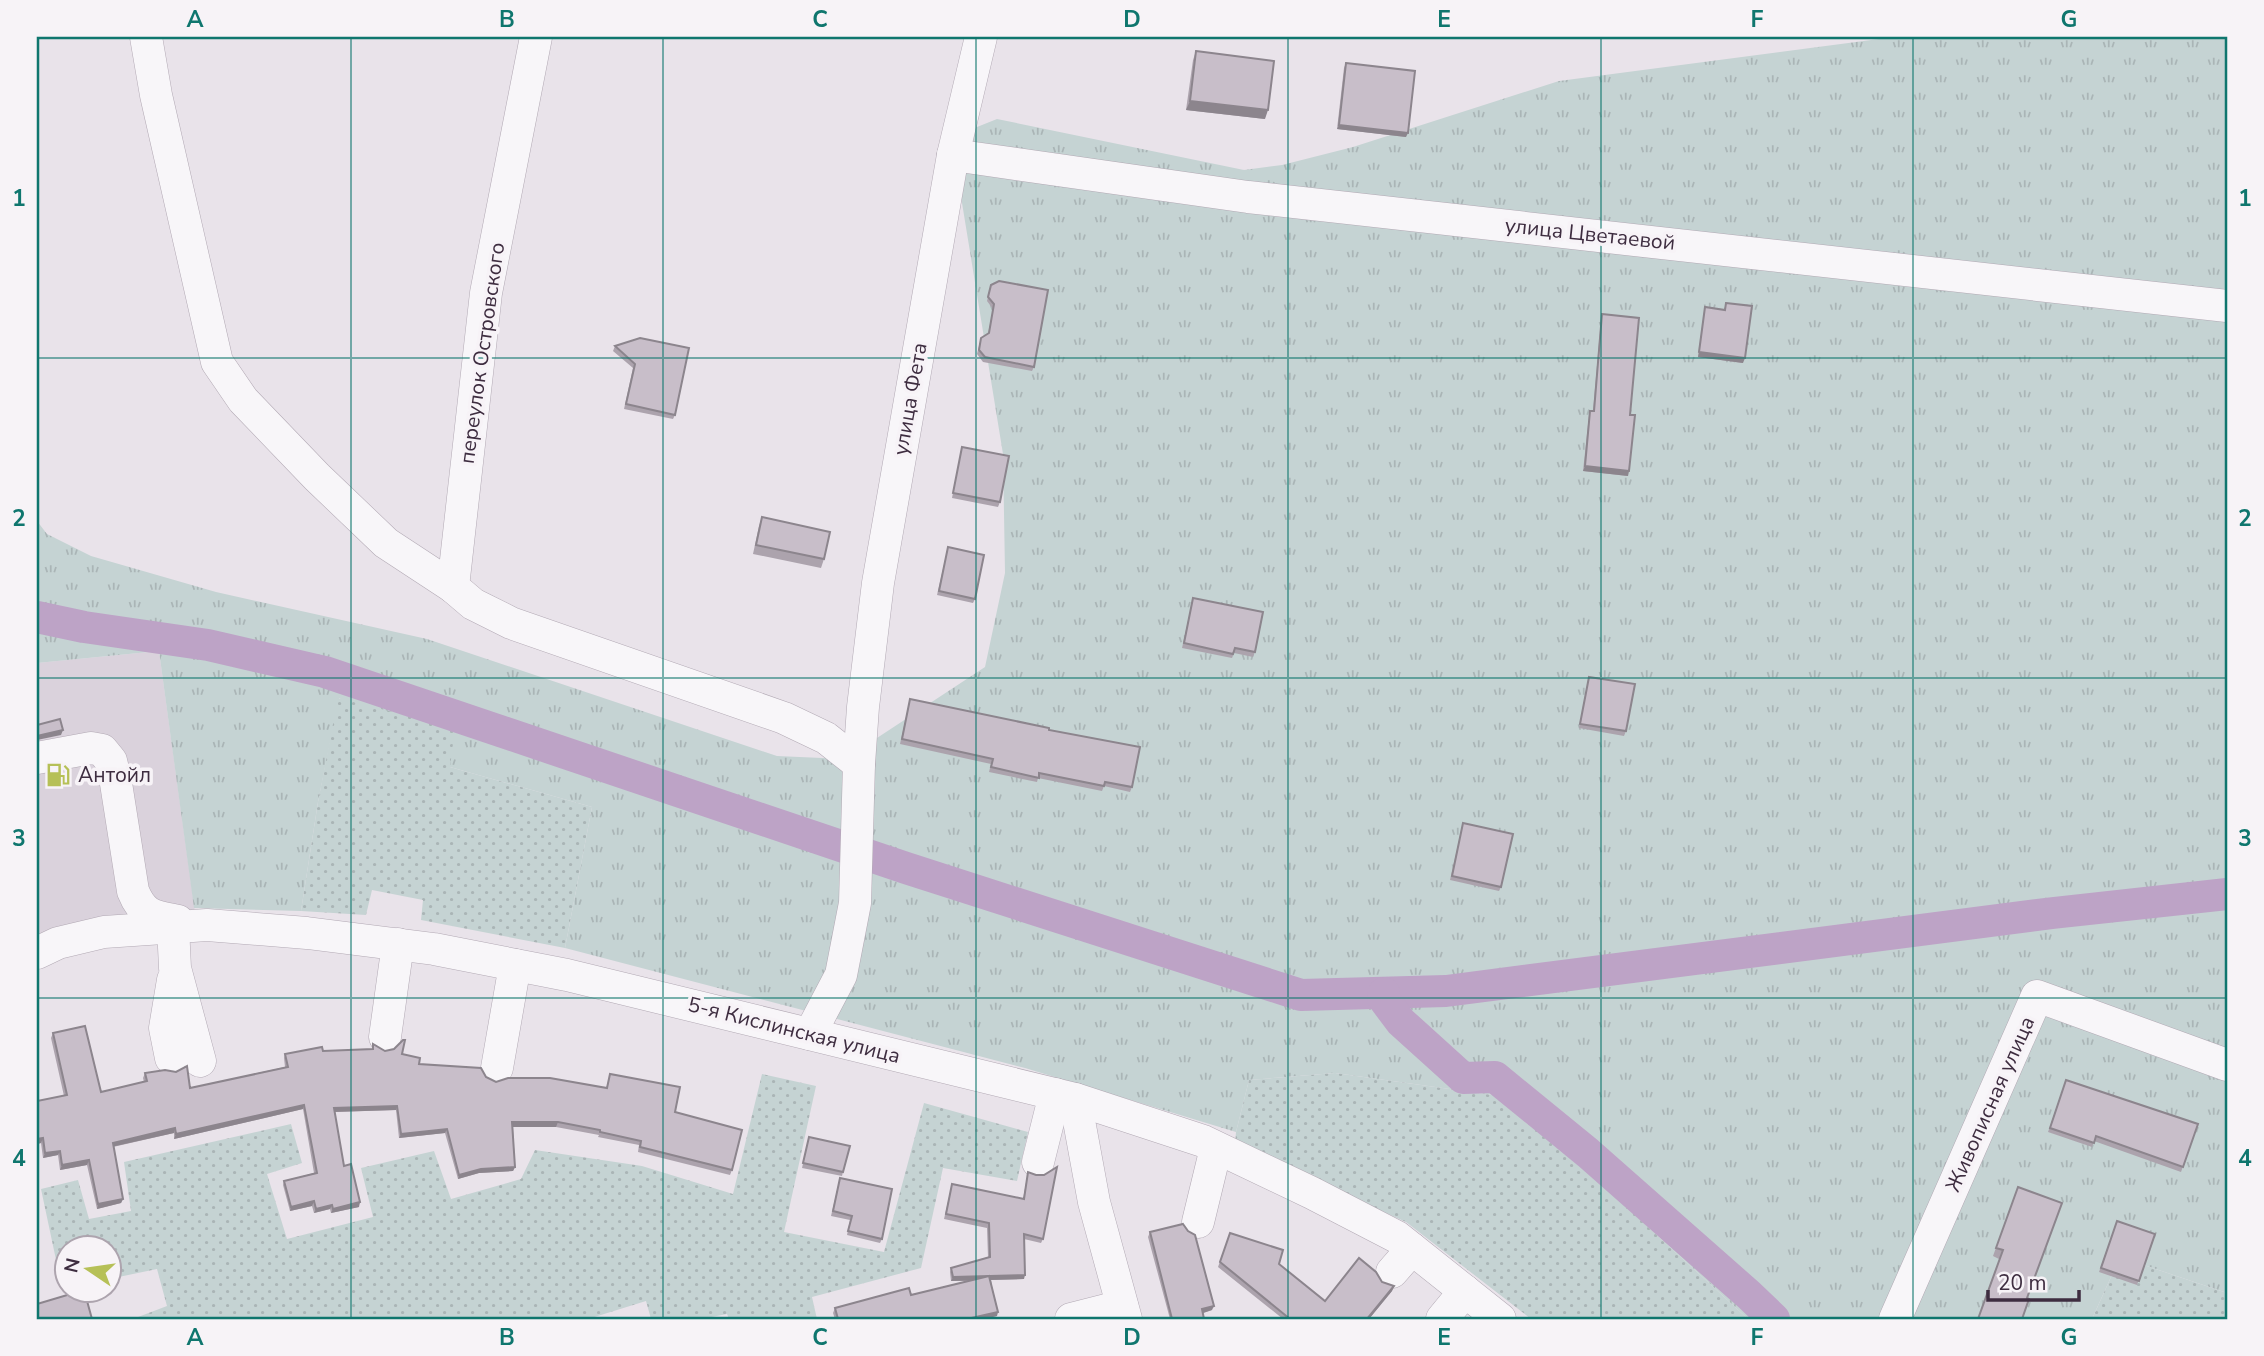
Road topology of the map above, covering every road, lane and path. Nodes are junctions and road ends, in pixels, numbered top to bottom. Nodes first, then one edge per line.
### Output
1 (146, 37) edge
2 (536, 37) edge
3 (981, 37) edge
4 (953, 155) junction
5 (2227, 306) edge
6 (453, 587) junction
7 (37, 758) edge
8 (859, 764) junction
9 (180, 926) junction
10 (398, 944) junction
11 (37, 953) edge
12 (515, 965) junction
13 (810, 1034) junction
14 (386, 1037) dead end
15 (186, 1060) dead end
16 (2227, 1065) edge
17 (497, 1068) dead end
18 (1065, 1097) junction
19 (1216, 1148) junction
20 (1038, 1162) dead end
21 (1198, 1222) dead end
22 (1465, 1291) junction
23 (1124, 1313) edge
24 (1071, 1319) edge
25 (1442, 1319) edge
26 (1500, 1319) edge
27 (1895, 1319) edge

1 - 6 street
2 - 6 street, переулок Островского
3 - 4 street, улица Фета
4 - 5 street, улица Цветаевой
4 - 8 street, улица Фета
6 - 8 street
7 - 9 street
8 - 13 street, улица Фета
9 - 10 street, 5-я Кислинская улица
9 - 11 street, 5-я Кислинская улица
9 - 15 street
10 - 12 street, 5-я Кислинская улица
10 - 14 street
12 - 13 street, 5-я Кислинская улица
12 - 17 street
13 - 18 street, 5-я Кислинская улица
16 - 27 street, Живописная улица
18 - 19 street, 5-я Кислинская улица
18 - 20 street
18 - 23 street
19 - 21 street
19 - 22 street, 5-я Кислинская улица
22 - 25 street
22 - 26 street, 5-я Кислинская улица
23 - 24 street

